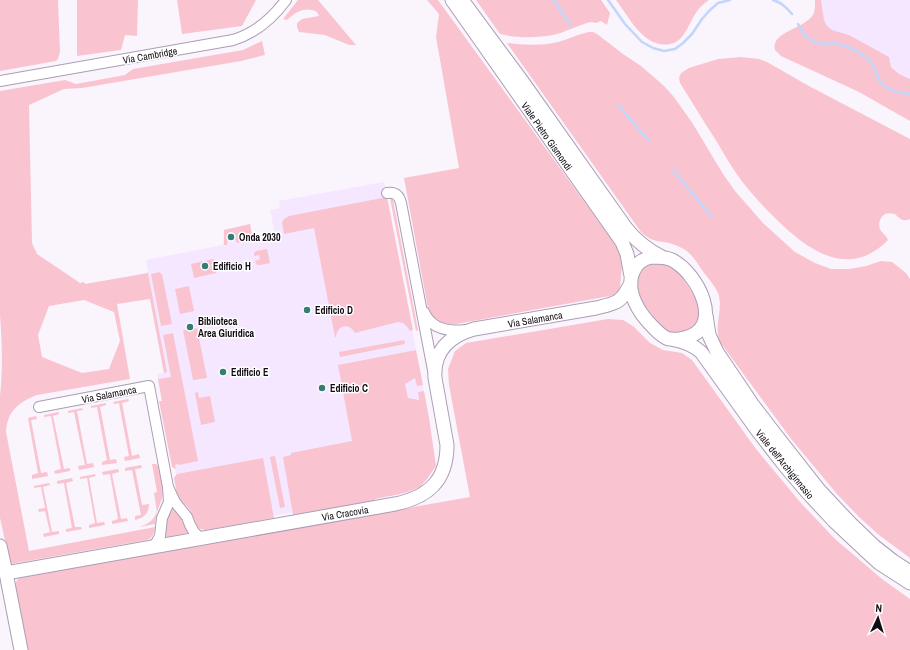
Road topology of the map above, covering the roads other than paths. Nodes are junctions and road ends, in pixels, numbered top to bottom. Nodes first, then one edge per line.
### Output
1 (286, 0) edge
2 (452, 0) edge
3 (462, 0) edge
4 (0, 81) edge
5 (387, 193) dead end
6 (662, 257) junction
7 (631, 279) junction
8 (420, 302) junction
9 (596, 308) junction
10 (706, 315) junction
11 (645, 318) junction
12 (474, 330) junction
13 (671, 339) junction
14 (435, 378) junction
15 (39, 407) dead end
16 (168, 487) junction
17 (190, 525) junction
18 (161, 528) junction
19 (206, 538) junction
20 (178, 543) junction
21 (0, 546) edge
22 (152, 547) junction
23 (910, 572) edge
24 (6, 573) junction
25 (910, 584) edge
26 (21, 650) edge

1 - 4 street, Via Cambridge
2 - 7 street, Viale Pietro Gismondi
3 - 6 street, Viale Pietro Gismondi
5 - 8 street
6 - 7 street
6 - 10 street
7 - 9 street
7 - 11 street
8 - 12 street
8 - 14 street
9 - 11 street
9 - 12 street, Via Salamanca
10 - 13 street
10 - 23 street, Viale dell'Archiginnasio
11 - 13 street
12 - 14 street, Via Cracovia
13 - 25 street, Viale dell'Archiginnasio
14 - 19 street, Via Cracovia
15 - 16 street, Via Salamanca
16 - 17 street, Via Salamanca
16 - 18 street, Via Salamanca
17 - 19 street, Via Salamanca
17 - 20 street
18 - 20 street
18 - 22 street, Via Salamanca
19 - 20 street, Via Cracovia
20 - 22 street, Via Cracovia
21 - 24 street
22 - 24 street, Via Cracovia
24 - 26 street

